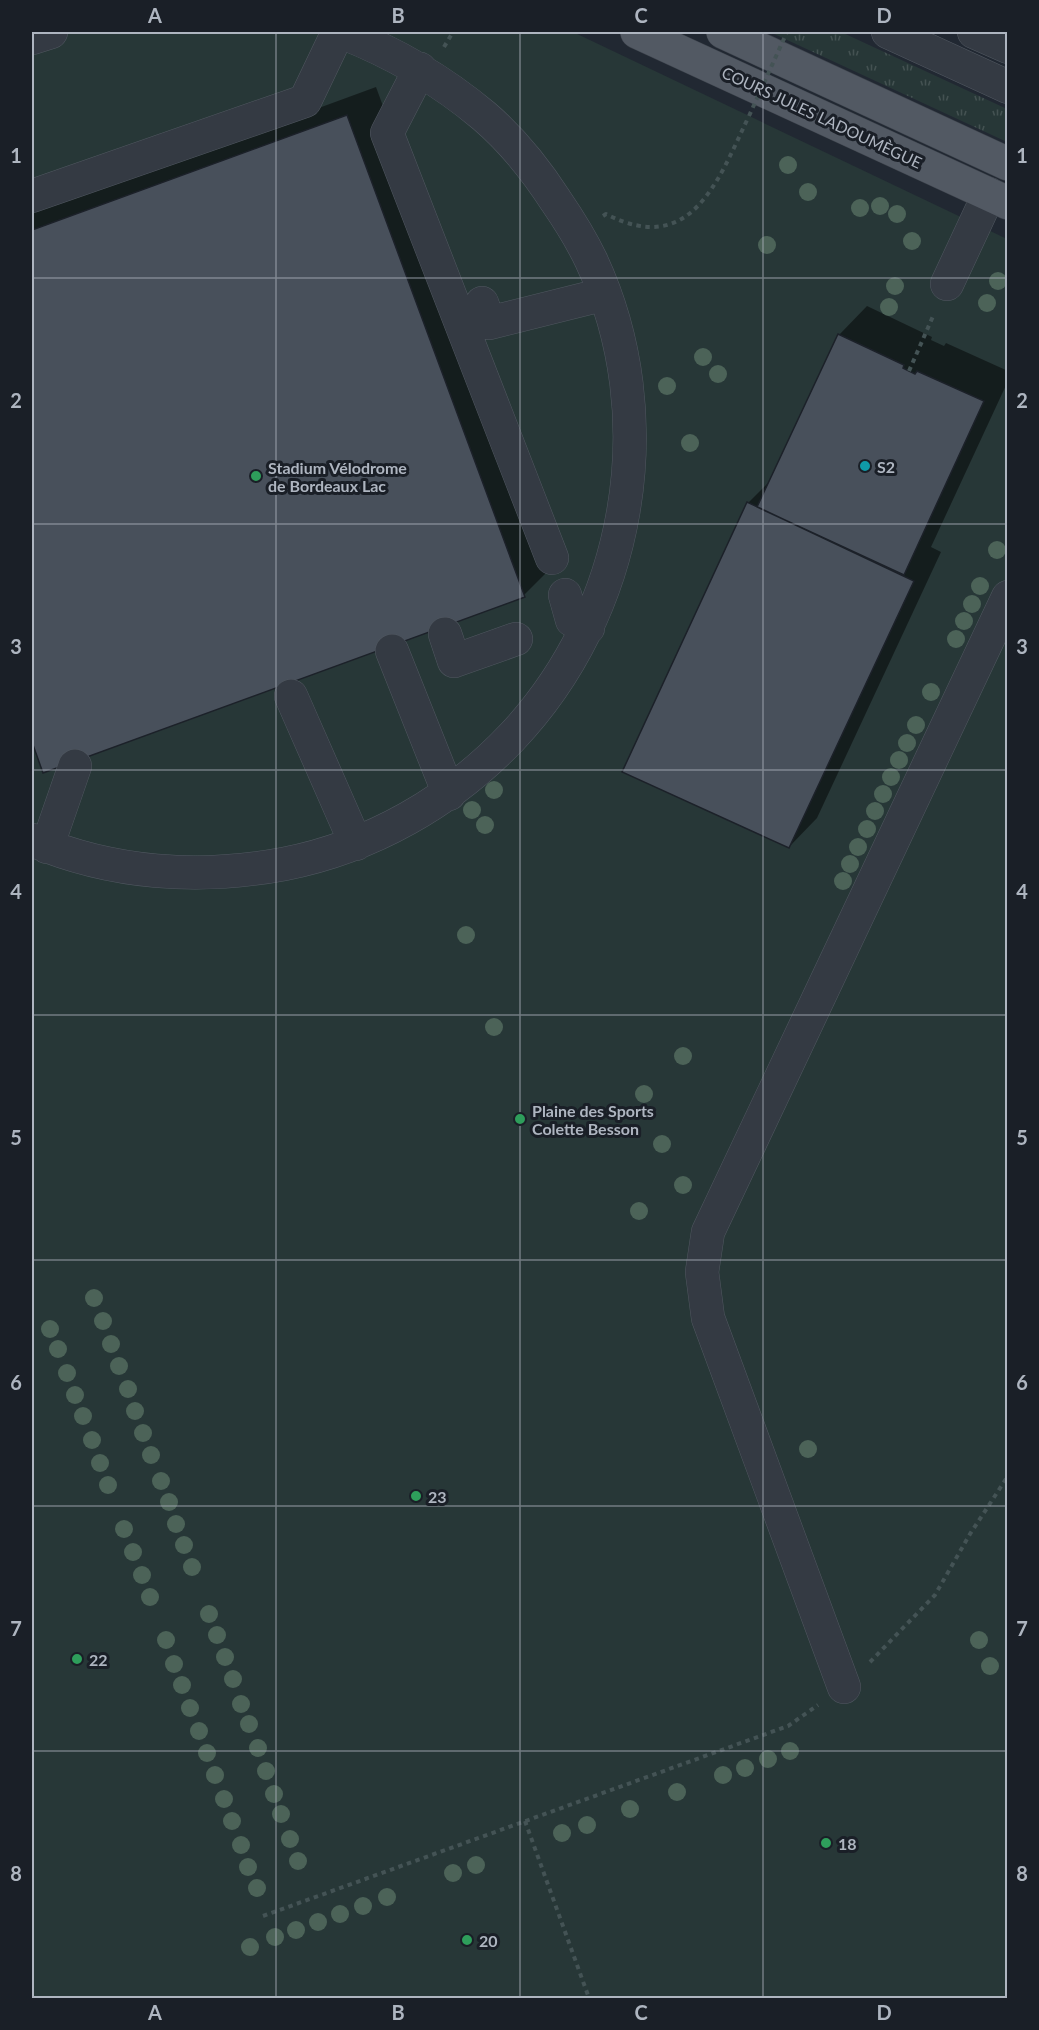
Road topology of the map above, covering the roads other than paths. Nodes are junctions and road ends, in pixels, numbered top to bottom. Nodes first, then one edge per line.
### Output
1 (51, 32) edge
2 (340, 32) edge
3 (637, 32) edge
4 (723, 32) edge
5 (888, 32) edge
6 (974, 32) edge
7 (32, 38) edge
8 (1008, 47) edge
9 (420, 69) junction
10 (1008, 87) edge
11 (1008, 164) edge
12 (32, 196) edge
13 (998, 198) edge
14 (947, 284) road end
15 (605, 294) junction
16 (483, 303) dead end
17 (552, 558) dead end
18 (1008, 597) edge
19 (445, 634) dead end
20 (516, 639) dead end
21 (392, 651) dead end
22 (291, 696) dead end
23 (75, 766) dead end
24 (449, 794) junction
25 (39, 844) edge
26 (356, 844) junction
27 (844, 1687) road end

1 - 7 street
2 - 9 street
2 - 12 street
3 - 13 main road, COURS JULES LADOUMÈGUE
4 - 11 main road
5 - 10 street
6 - 8 street
9 - 15 street
9 - 17 street
13 - 14 street
15 - 16 street
15 - 24 street
18 - 27 street
19 - 20 street
21 - 24 street
22 - 26 street
23 - 25 street
24 - 26 street
25 - 26 street

